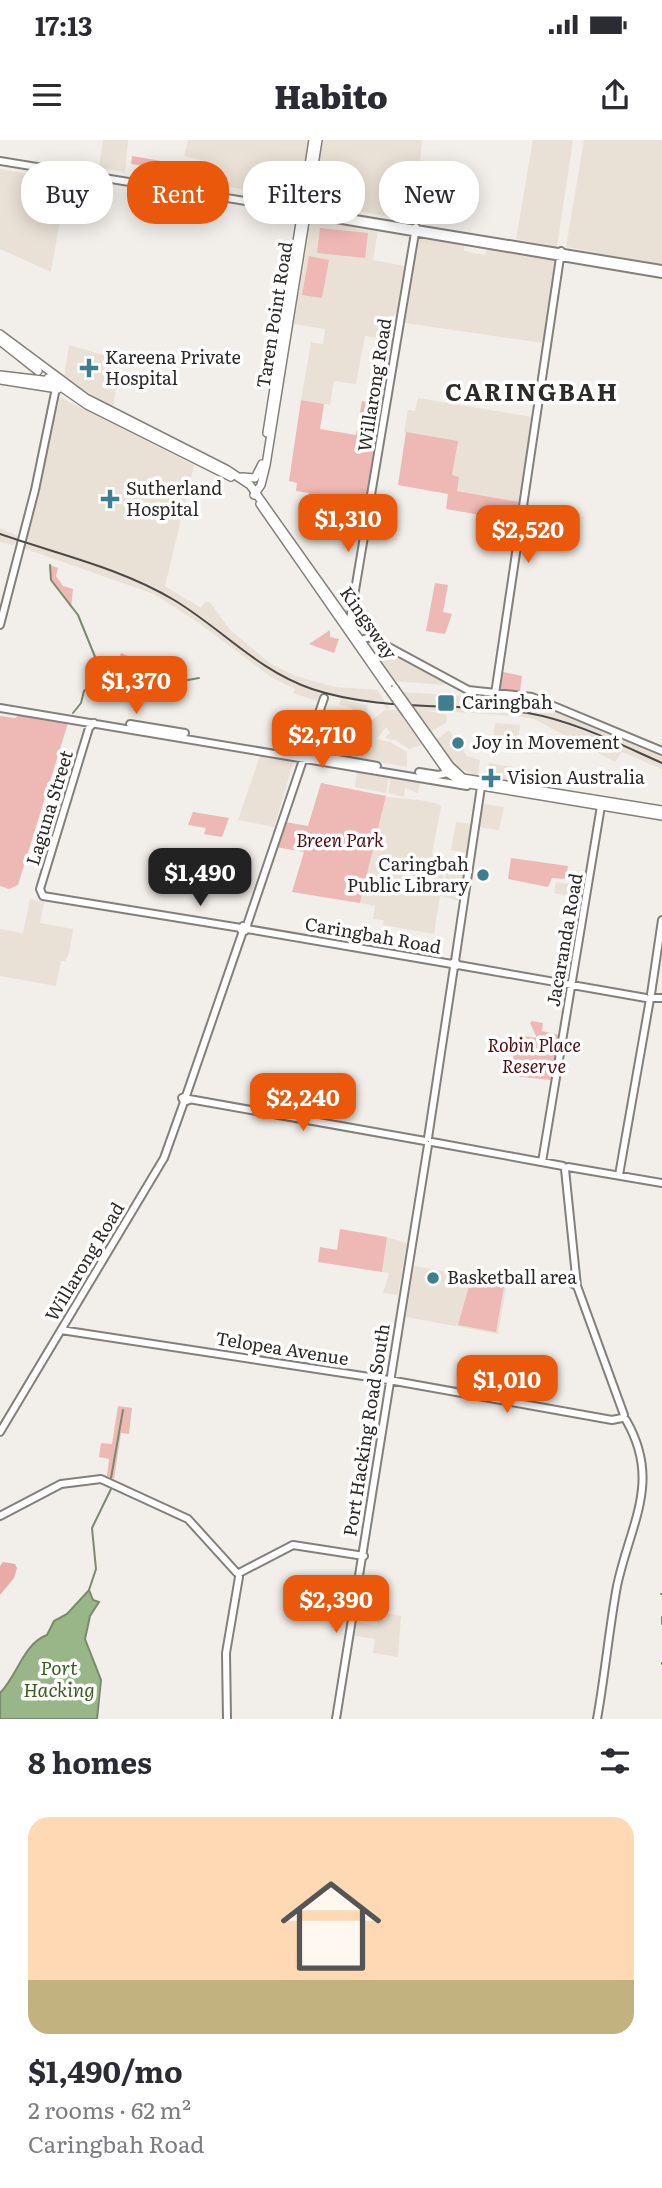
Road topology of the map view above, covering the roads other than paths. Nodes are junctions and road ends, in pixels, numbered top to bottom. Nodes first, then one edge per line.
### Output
1 (313, 140) edge
2 (318, 140) edge
3 (0, 159) edge
4 (311, 161) edge
5 (314, 161) edge
6 (243, 201) edge
7 (365, 220) edge
8 (365, 222) edge
9 (302, 224) edge
10 (415, 230) junction
11 (560, 254) junction
12 (662, 269) edge
13 (662, 274) edge
14 (0, 334) edge
15 (0, 341) edge
16 (33, 367) junction
17 (0, 377) edge
18 (23, 378) junction
19 (55, 383) junction
20 (264, 464) junction
21 (216, 467) junction
22 (226, 469) junction
23 (255, 494) junction
24 (270, 509) junction
25 (0, 625) edge
26 (349, 627) junction
27 (361, 640) junction
28 (392, 688) junction
29 (495, 694) junction
30 (324, 698) dead end
31 (0, 706) edge
32 (46, 713) junction
33 (111, 723) junction
34 (91, 725) junction
35 (662, 751) edge
36 (304, 755) junction
37 (342, 759) junction
38 (357, 767) junction
39 (451, 773) junction
40 (422, 775) junction
41 (440, 780) junction
42 (480, 785) junction
43 (602, 803) junction
44 (662, 810) edge
45 (662, 816) edge
46 (43, 896) joint
47 (662, 920) edge
48 (244, 929) junction
49 (455, 964) junction
50 (572, 984) junction
51 (649, 995) junction
52 (661, 998) edge
53 (186, 1099) junction
54 (428, 1142) junction
55 (542, 1162) junction
56 (565, 1167) junction
57 (619, 1175) junction
58 (662, 1183) edge
59 (61, 1330) junction
60 (391, 1380) junction
61 (624, 1418) junction
62 (0, 1432) edge
63 (0, 1516) edge
64 (363, 1556) junction
65 (239, 1574) junction
66 (227, 1719) edge
67 (336, 1719) edge
68 (597, 1719) edge

1 - 4 main road, Taren Point Road
2 - 5 main road, Taren Point Road
3 - 6 street
7 - 10 street
8 - 10 street
9 - 20 main road, Taren Point Road
10 - 11 street
10 - 26 street, Willarong Road
11 - 12 street
11 - 13 street
11 - 29 street
14 - 19 main road
15 - 16 main road
16 - 18 main road
16 - 19 main road
17 - 18 main road, Kingsway
17 - 19 main road, Kingsway
18 - 19 main road, Kingsway
19 - 21 main road, Kingsway
19 - 25 street
20 - 22 main road
20 - 23 main road, Taren Point Road
20 - 24 main road
21 - 22 main road, Kingsway
21 - 23 main road, Kingsway
22 - 23 main road, Kingsway
23 - 24 main road, Kingsway
23 - 26 main road, Kingsway
24 - 26 main road, Kingsway
26 - 27 main road, Kingsway
26 - 28 main road, Kingsway
27 - 28 main road, Kingsway
27 - 29 street
28 - 39 main road, Kingsway, bridge
29 - 35 street
30 - 36 street, Willarong Road
31 - 32 street
32 - 33 street
32 - 34 street
33 - 34 street
33 - 36 street
34 - 46 street, Laguna Street
36 - 37 street
36 - 38 street
36 - 48 street, Willarong Road
37 - 38 street
37 - 40 street
38 - 40 street
39 - 40 street
39 - 41 street
39 - 42 main road
40 - 41 street
41 - 42 street
42 - 43 main road
42 - 49 street, Port Hacking Road South
43 - 44 main road
43 - 45 main road
43 - 50 street, Jacaranda Road
46 - 48 street, Caringbah Road
47 - 51 street
48 - 49 street, Caringbah Road
48 - 53 street, Willarong Road
49 - 50 street, Caringbah Road
49 - 54 street, Port Hacking Road South
50 - 51 street, Caringbah Road
50 - 55 street, Jacaranda Road
51 - 52 street, Caringbah Road
51 - 57 street
53 - 54 street
53 - 59 street, Willarong Road
54 - 55 street
54 - 60 street, Port Hacking Road South
55 - 56 street
56 - 57 street
56 - 61 street
57 - 58 street
59 - 60 street, Telopea Avenue
59 - 62 street, Willarong Road
60 - 61 street, Telopea Avenue
60 - 64 street, Port Hacking Road South
61 - 68 street
63 - 65 street
64 - 65 street
64 - 67 street, Port Hacking Road South
65 - 66 street

